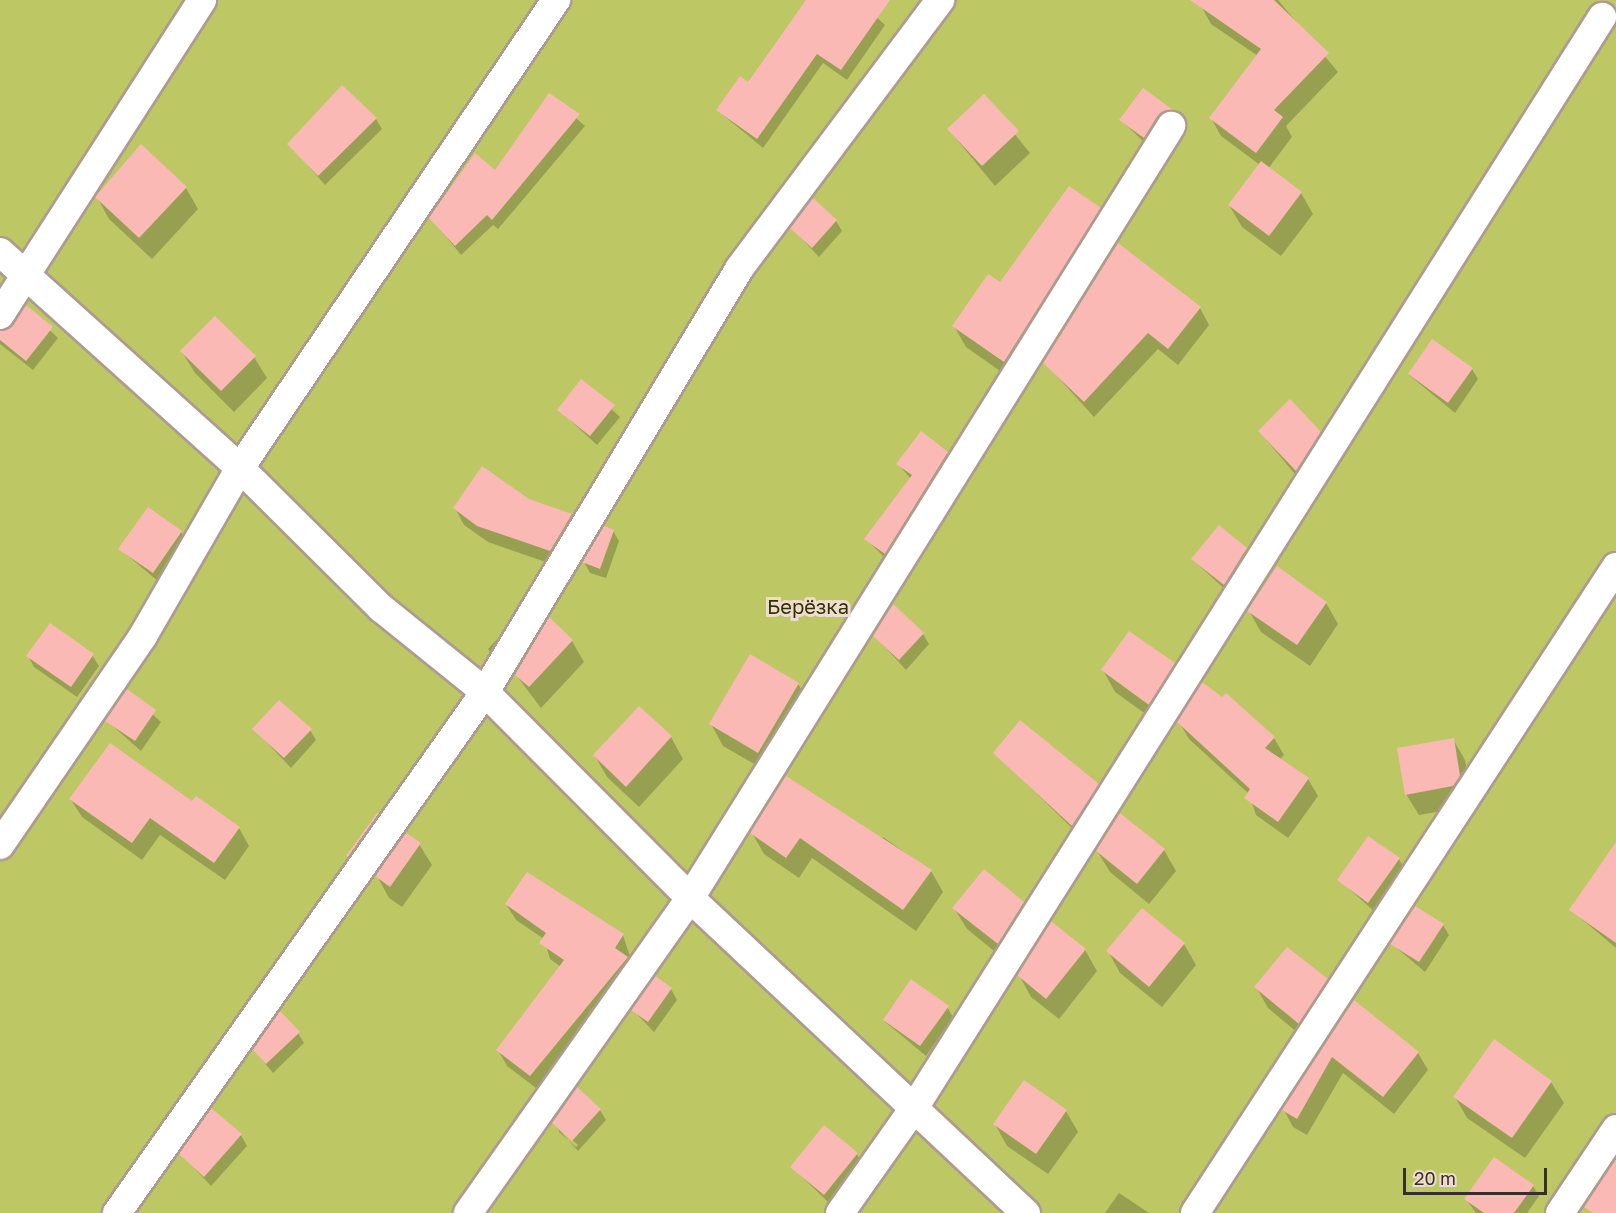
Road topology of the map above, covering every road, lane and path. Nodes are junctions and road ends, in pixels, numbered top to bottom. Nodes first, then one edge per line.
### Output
1 (202, 0) edge
2 (556, 0) edge
3 (940, 0) edge
4 (1602, 17) dead end
5 (1171, 126) dead end
6 (0, 252) edge
7 (27, 277) junction
8 (0, 315) edge
9 (240, 468) junction
10 (1616, 567) edge
11 (485, 692) junction
12 (0, 845) edge
13 (690, 898) junction
14 (914, 1108) junction
15 (1616, 1129) edge
16 (117, 1213) edge
17 (468, 1213) edge
18 (840, 1213) edge
19 (1026, 1213) edge
20 (1195, 1213) edge
21 (1560, 1213) edge

1 - 7 lane
2 - 9 lane
3 - 11 lane
4 - 14 lane
5 - 13 lane
6 - 7 lane
7 - 8 lane
7 - 9 lane
9 - 11 lane
9 - 12 lane
10 - 20 lane
11 - 13 lane
11 - 16 lane
13 - 14 lane
13 - 17 lane
14 - 18 lane
14 - 19 lane
15 - 21 lane

